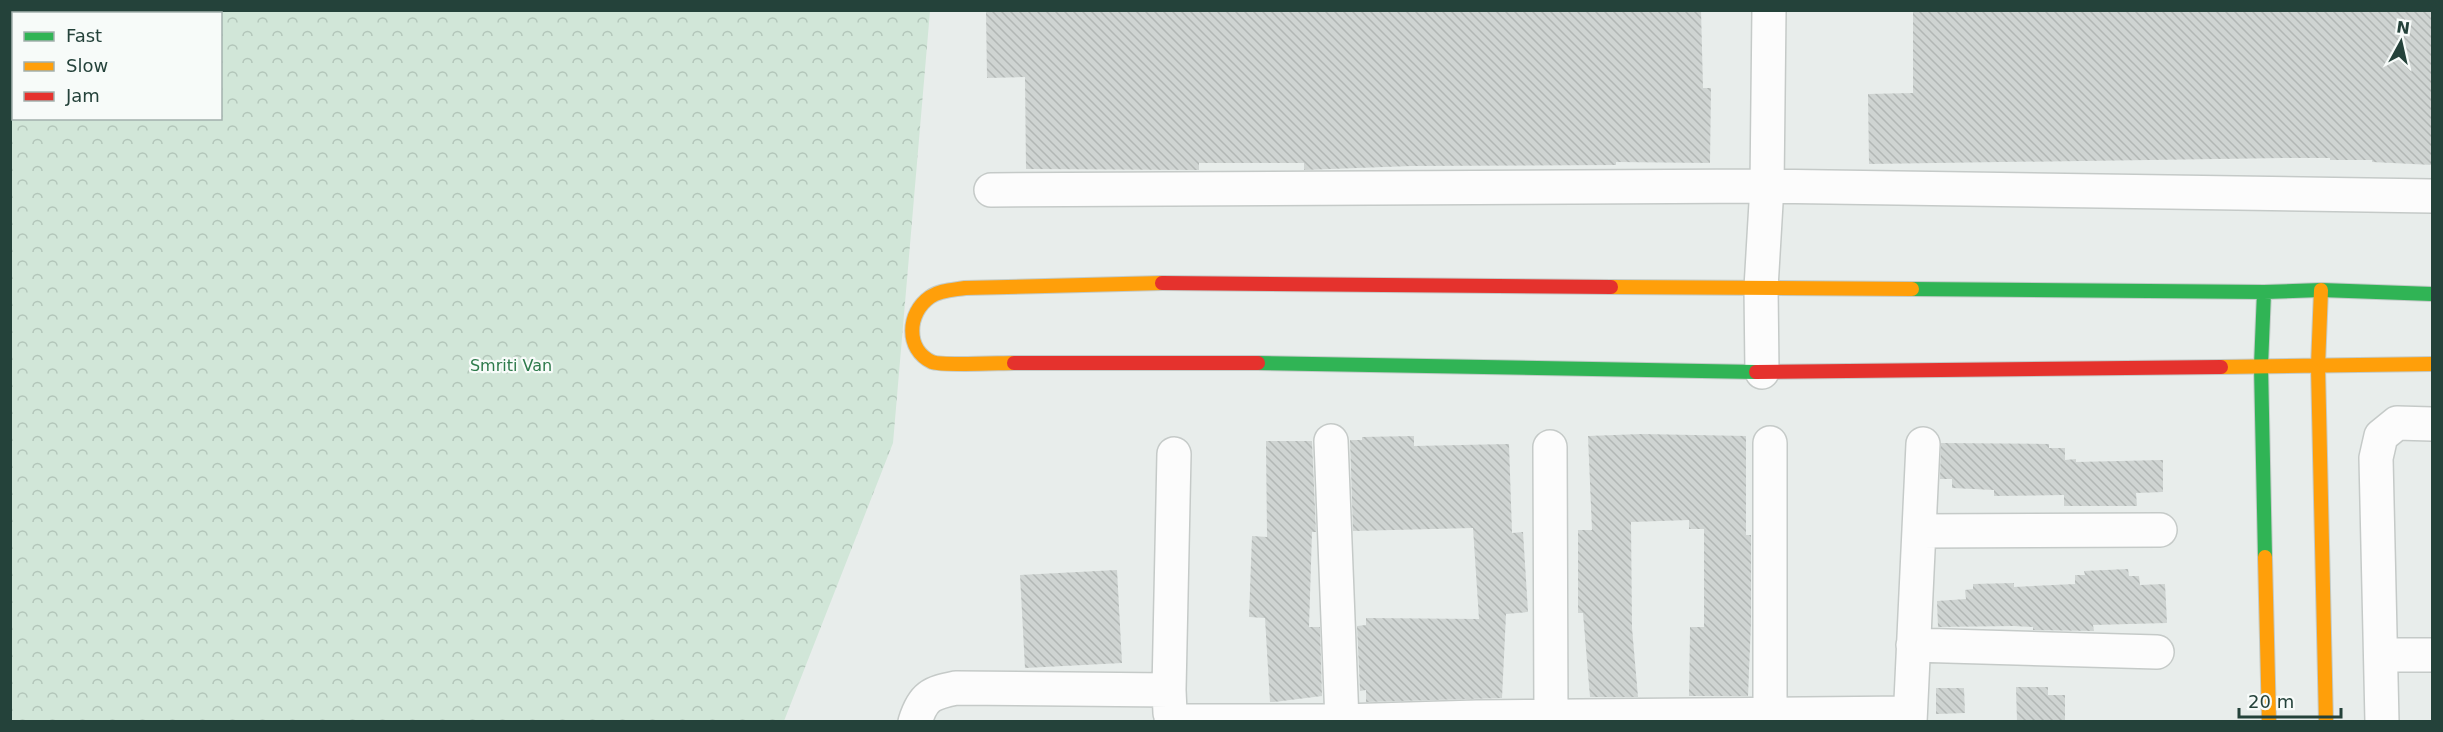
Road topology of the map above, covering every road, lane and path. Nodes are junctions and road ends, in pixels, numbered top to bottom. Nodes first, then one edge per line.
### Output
1 (1769, 10) edge
2 (1767, 186) junction
3 (991, 190) dead end
4 (2433, 196) edge
5 (1761, 288) junction
6 (2320, 290) junction
7 (2264, 292) junction
8 (2433, 294) edge
9 (2433, 364) edge
10 (2261, 366) junction
11 (2318, 366) junction
12 (1762, 372) junction
13 (2433, 424) edge
14 (1331, 441) dead end
15 (1770, 443) dead end
16 (1923, 444) dead end
17 (1550, 447) dead end
18 (1174, 454) dead end
19 (2160, 530) dead end
20 (1919, 531) junction
21 (1913, 645) junction
22 (2157, 652) dead end
23 (2381, 655) junction
24 (2433, 655) edge
25 (1170, 711) edge
26 (1770, 714) junction
27 (1551, 717) junction
28 (1910, 717) edge
29 (1477, 719) edge
30 (1342, 721) edge
31 (915, 722) edge
32 (2269, 722) edge
33 (2326, 722) edge
34 (2382, 722) edge

1 - 2 street
2 - 3 street
2 - 4 street
2 - 5 street
5 - 7 street
5 - 12 street
5 - 12 street
6 - 7 street
6 - 8 street
6 - 11 street
7 - 10 street
9 - 11 street
10 - 11 street
10 - 12 street
10 - 32 street
11 - 33 street
13 - 23 street
14 - 30 street
15 - 26 street
16 - 20 street
17 - 27 street
18 - 25 street
19 - 20 street
20 - 21 street
21 - 22 street
21 - 28 street
23 - 24 street
23 - 34 street
25 - 30 street
25 - 31 street
26 - 27 street
26 - 28 street
27 - 29 street
29 - 30 street

